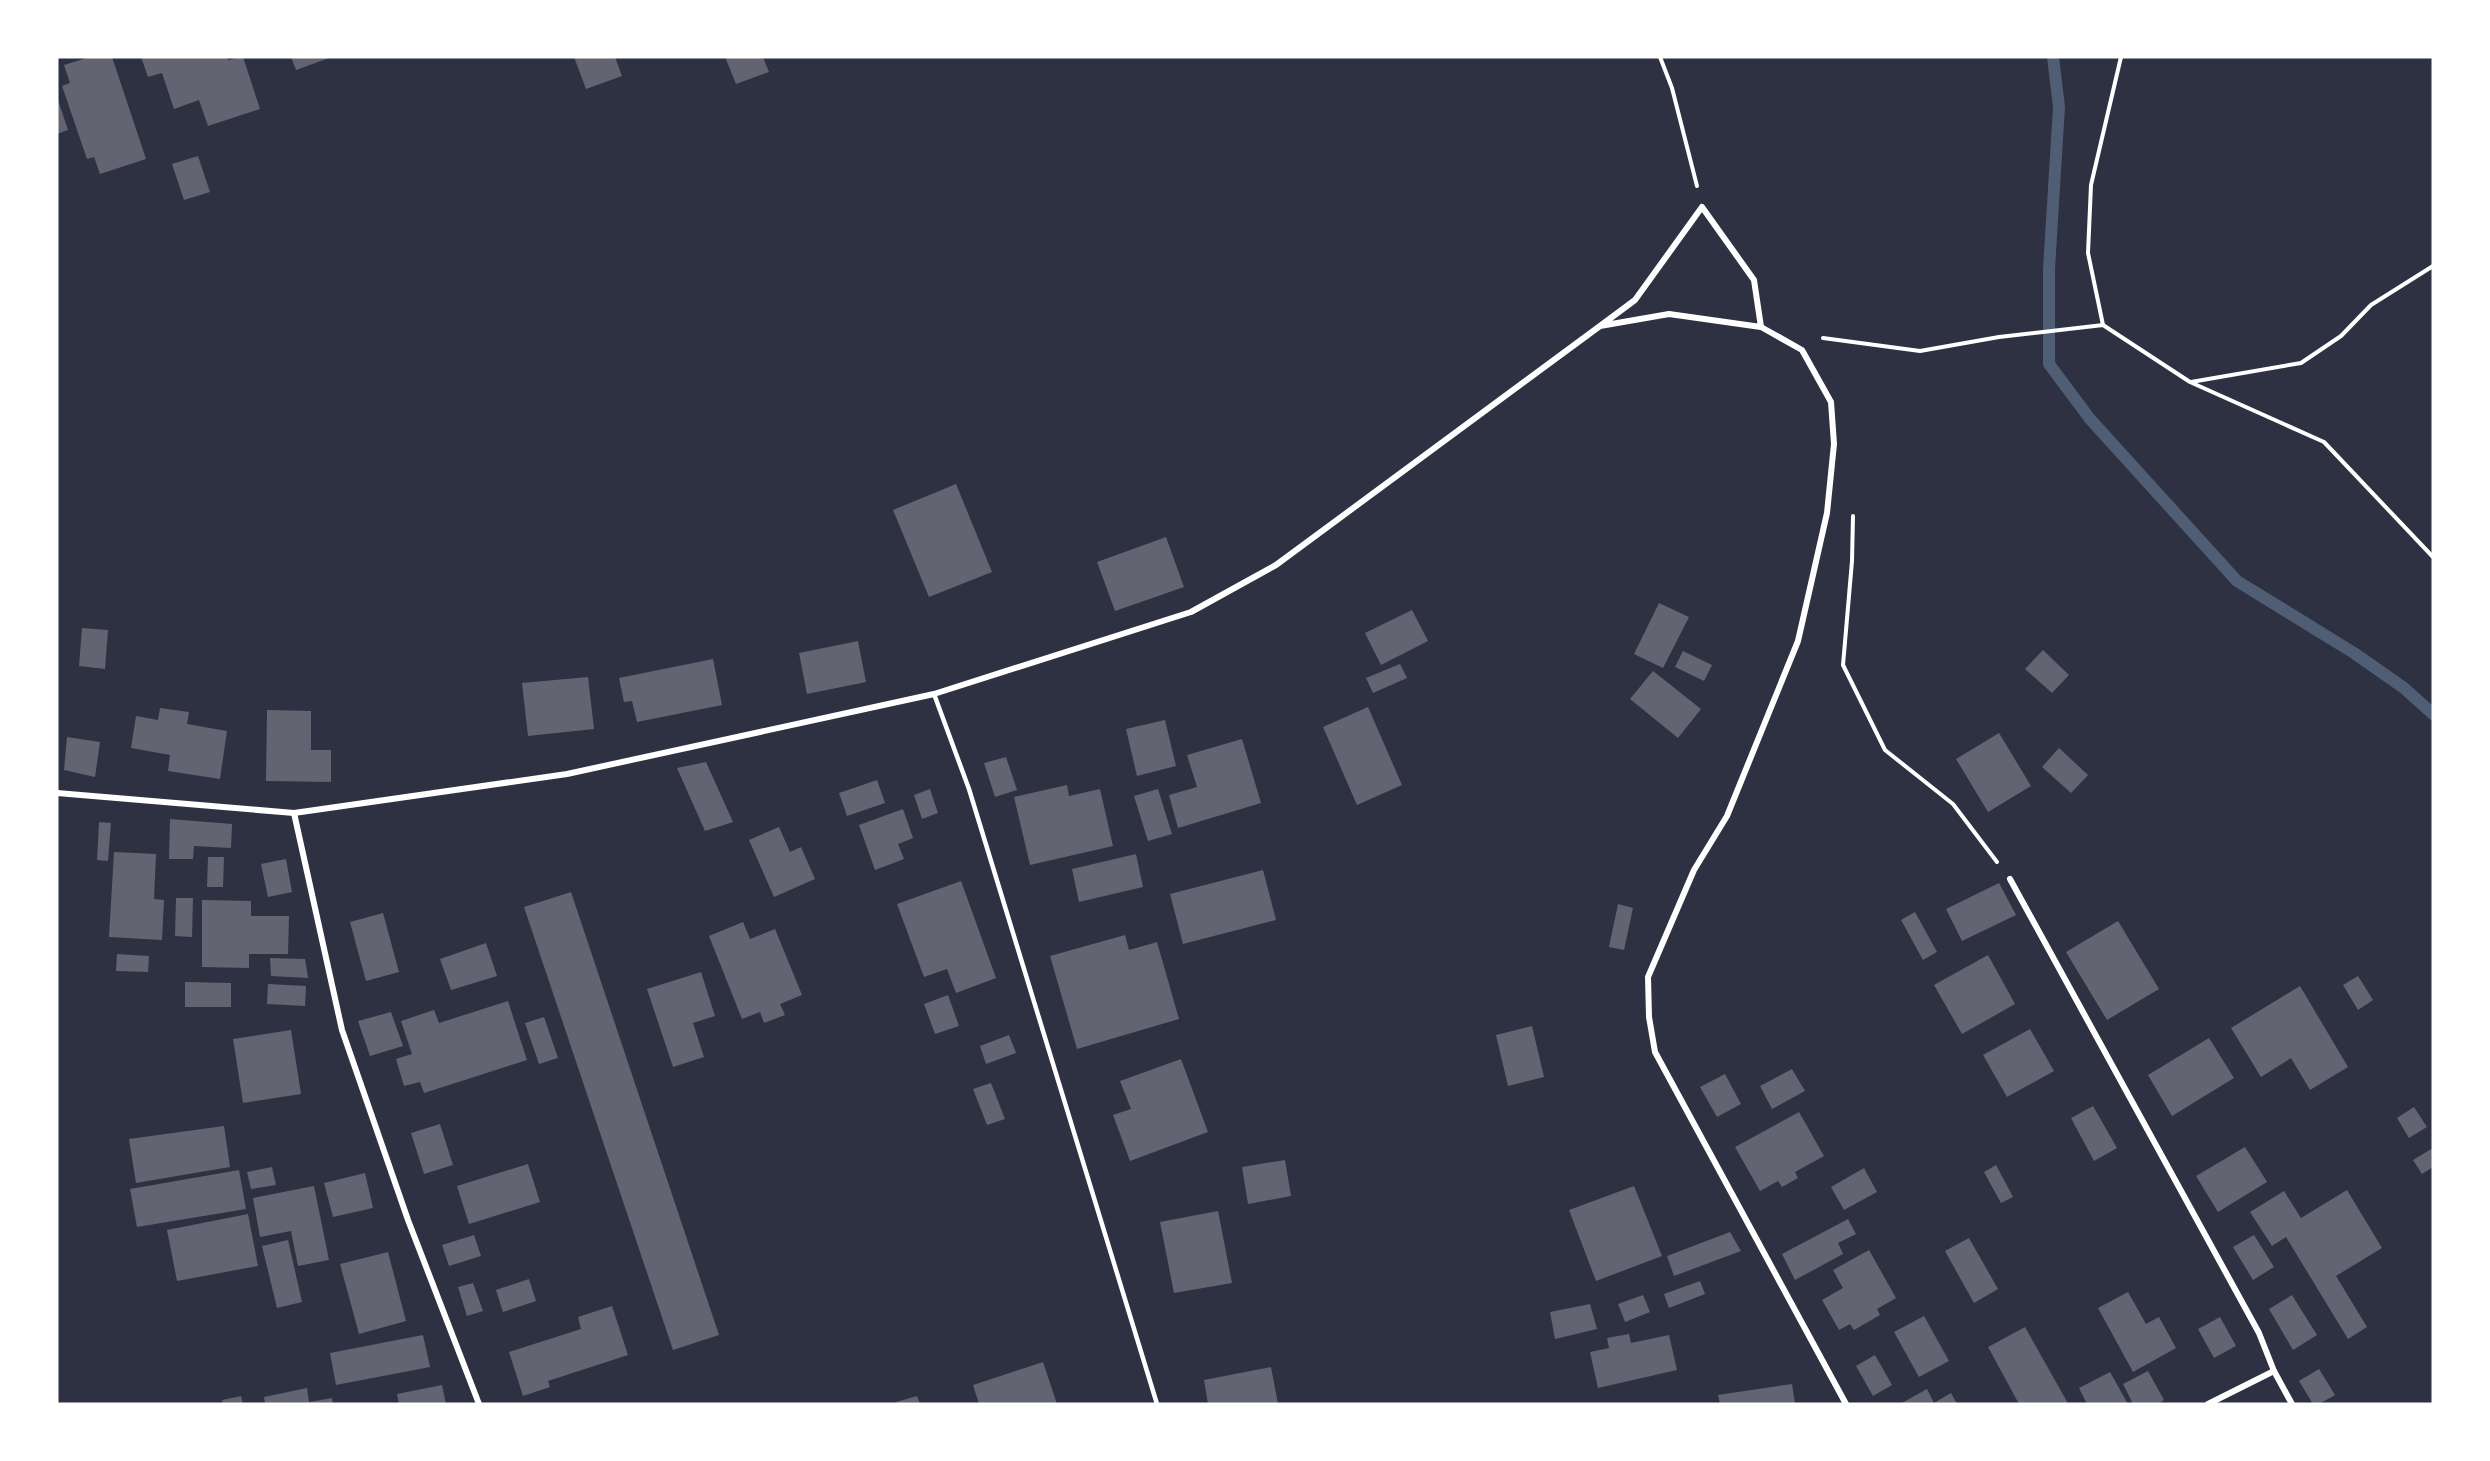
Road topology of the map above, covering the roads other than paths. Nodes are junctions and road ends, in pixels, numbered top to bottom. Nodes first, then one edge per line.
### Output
1 (1600, 326) junction
2 (1761, 327) junction
3 (934, 694) junction
4 (57, 793) edge
5 (294, 813) junction
6 (2010, 879) road end
7 (2274, 1371) junction
8 (478, 1404) edge
9 (1157, 1404) edge
10 (1846, 1404) edge
11 (2208, 1404) edge
12 (2292, 1404) edge

1 - 2 street
1 - 2 street
1 - 3 street
2 - 10 street
3 - 5 street
3 - 9 lane
4 - 5 street
5 - 8 street
6 - 7 street
7 - 11 street
7 - 12 street

